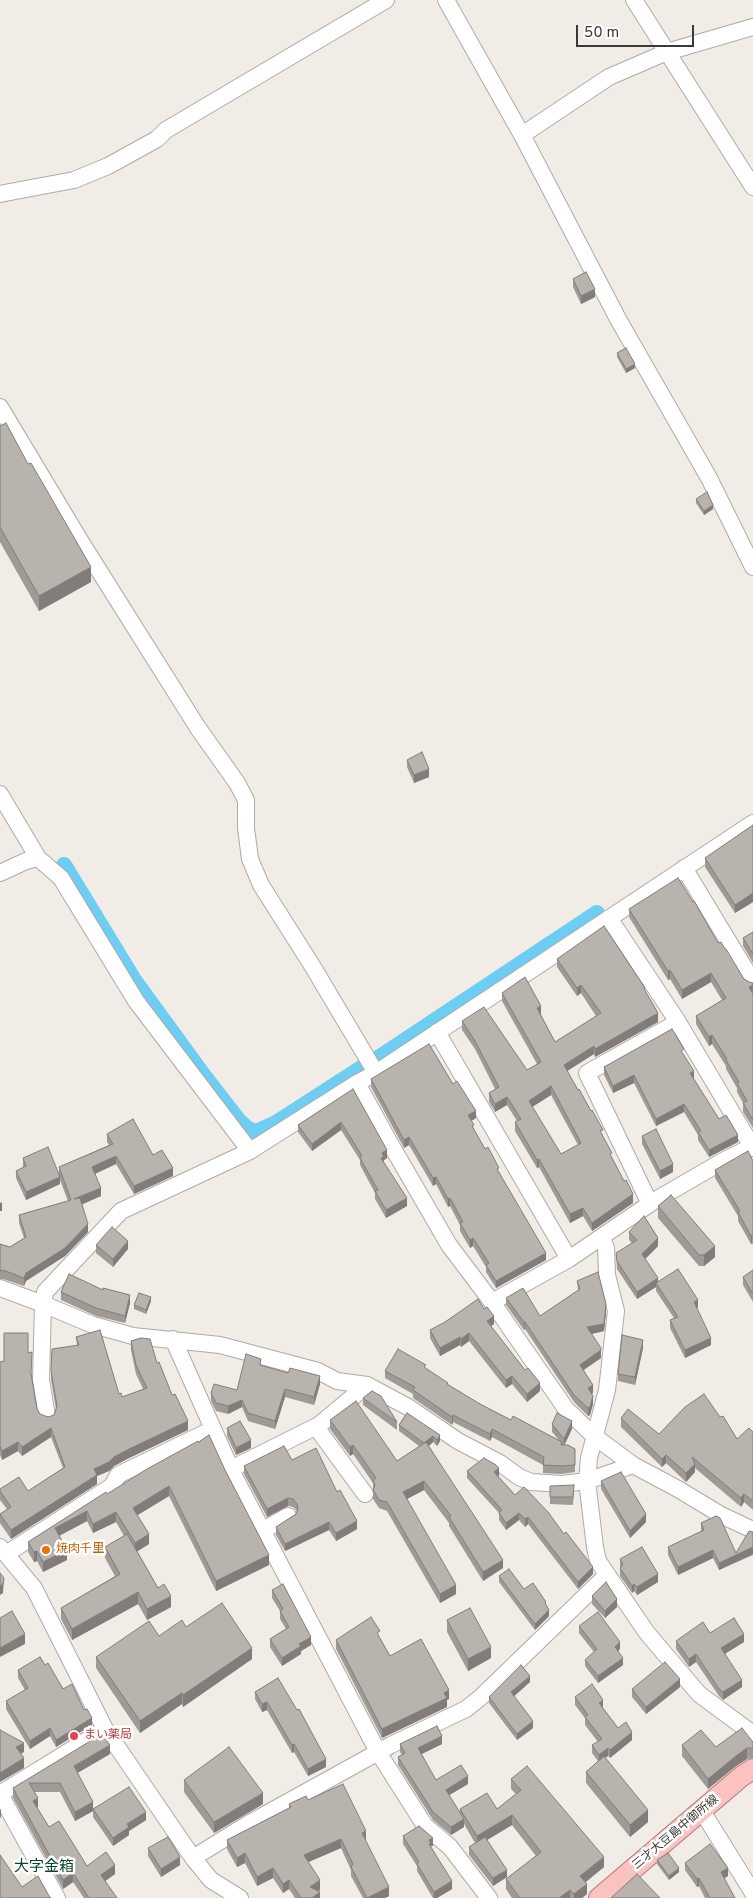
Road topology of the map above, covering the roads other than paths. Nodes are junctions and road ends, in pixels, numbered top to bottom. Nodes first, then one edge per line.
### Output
1 (386, 0) edge
2 (446, 0) edge
3 (634, 0) edge
4 (753, 27) edge
5 (667, 52) junction
6 (522, 135) junction
7 (753, 187) edge
8 (0, 194) edge
9 (0, 407) edge
10 (753, 566) edge
11 (0, 794) edge
12 (753, 822) edge
13 (38, 858) junction
14 (684, 868) junction
15 (0, 874) edge
16 (610, 918) junction
17 (753, 982) edge
18 (678, 1022) junction
19 (437, 1032) junction
20 (376, 1073) junction
21 (357, 1083) junction
22 (753, 1147) edge
23 (250, 1151) junction
24 (650, 1204) junction
25 (602, 1238) junction
26 (569, 1259) junction
27 (0, 1288) edge
28 (492, 1302) junction
29 (43, 1304) junction
30 (173, 1340) junction
31 (367, 1385) junction
32 (47, 1416) edge
33 (316, 1427) junction
34 (212, 1429) junction
35 (594, 1436) junction
36 (633, 1464) junction
37 (231, 1469) junction
38 (587, 1481) junction
39 (364, 1494) dead end
40 (288, 1516) dead end
41 (753, 1530) edge
42 (262, 1531) junction
43 (3, 1551) edge
44 (607, 1575) junction
45 (105, 1729) junction
46 (753, 1734) edge
47 (378, 1752) junction
48 (753, 1769) edge
49 (702, 1811) junction
50 (193, 1858) junction
51 (753, 1893) edge
52 (58, 1898) edge
53 (240, 1898) edge
54 (489, 1898) edge
55 (599, 1898) edge

1 - 8 street
2 - 6 street
3 - 5 street
4 - 5 street
5 - 6 street
5 - 7 street
6 - 10 street
9 - 20 street
11 - 13 street
12 - 14 street
13 - 15 street
13 - 23 street
14 - 16 street
14 - 17 street
16 - 18 street
16 - 19 street
18 - 22 street
18 - 24 street
19 - 20 street
19 - 26 street
20 - 21 street
21 - 23 street
21 - 28 street
22 - 24 street
23 - 29 street
24 - 25 street
25 - 26 street
25 - 35 street
26 - 28 street
27 - 29 street
28 - 35 street
29 - 30 street
29 - 32 street
30 - 31 street
30 - 34 street
31 - 33 street
31 - 38 street
33 - 37 street
33 - 39 street
34 - 37 street
34 - 43 street
35 - 36 street
35 - 38 street
36 - 38 street
36 - 41 street
37 - 42 street
38 - 44 street
40 - 42 street
42 - 47 street
43 - 45 street
44 - 46 street
44 - 47 street
45 - 50 street
45 - 52 street
47 - 50 street
47 - 54 street
48 - 49 main road, 三才大豆島中御所線
49 - 51 street
49 - 55 main road, 三才大豆島中御所線
50 - 53 street

